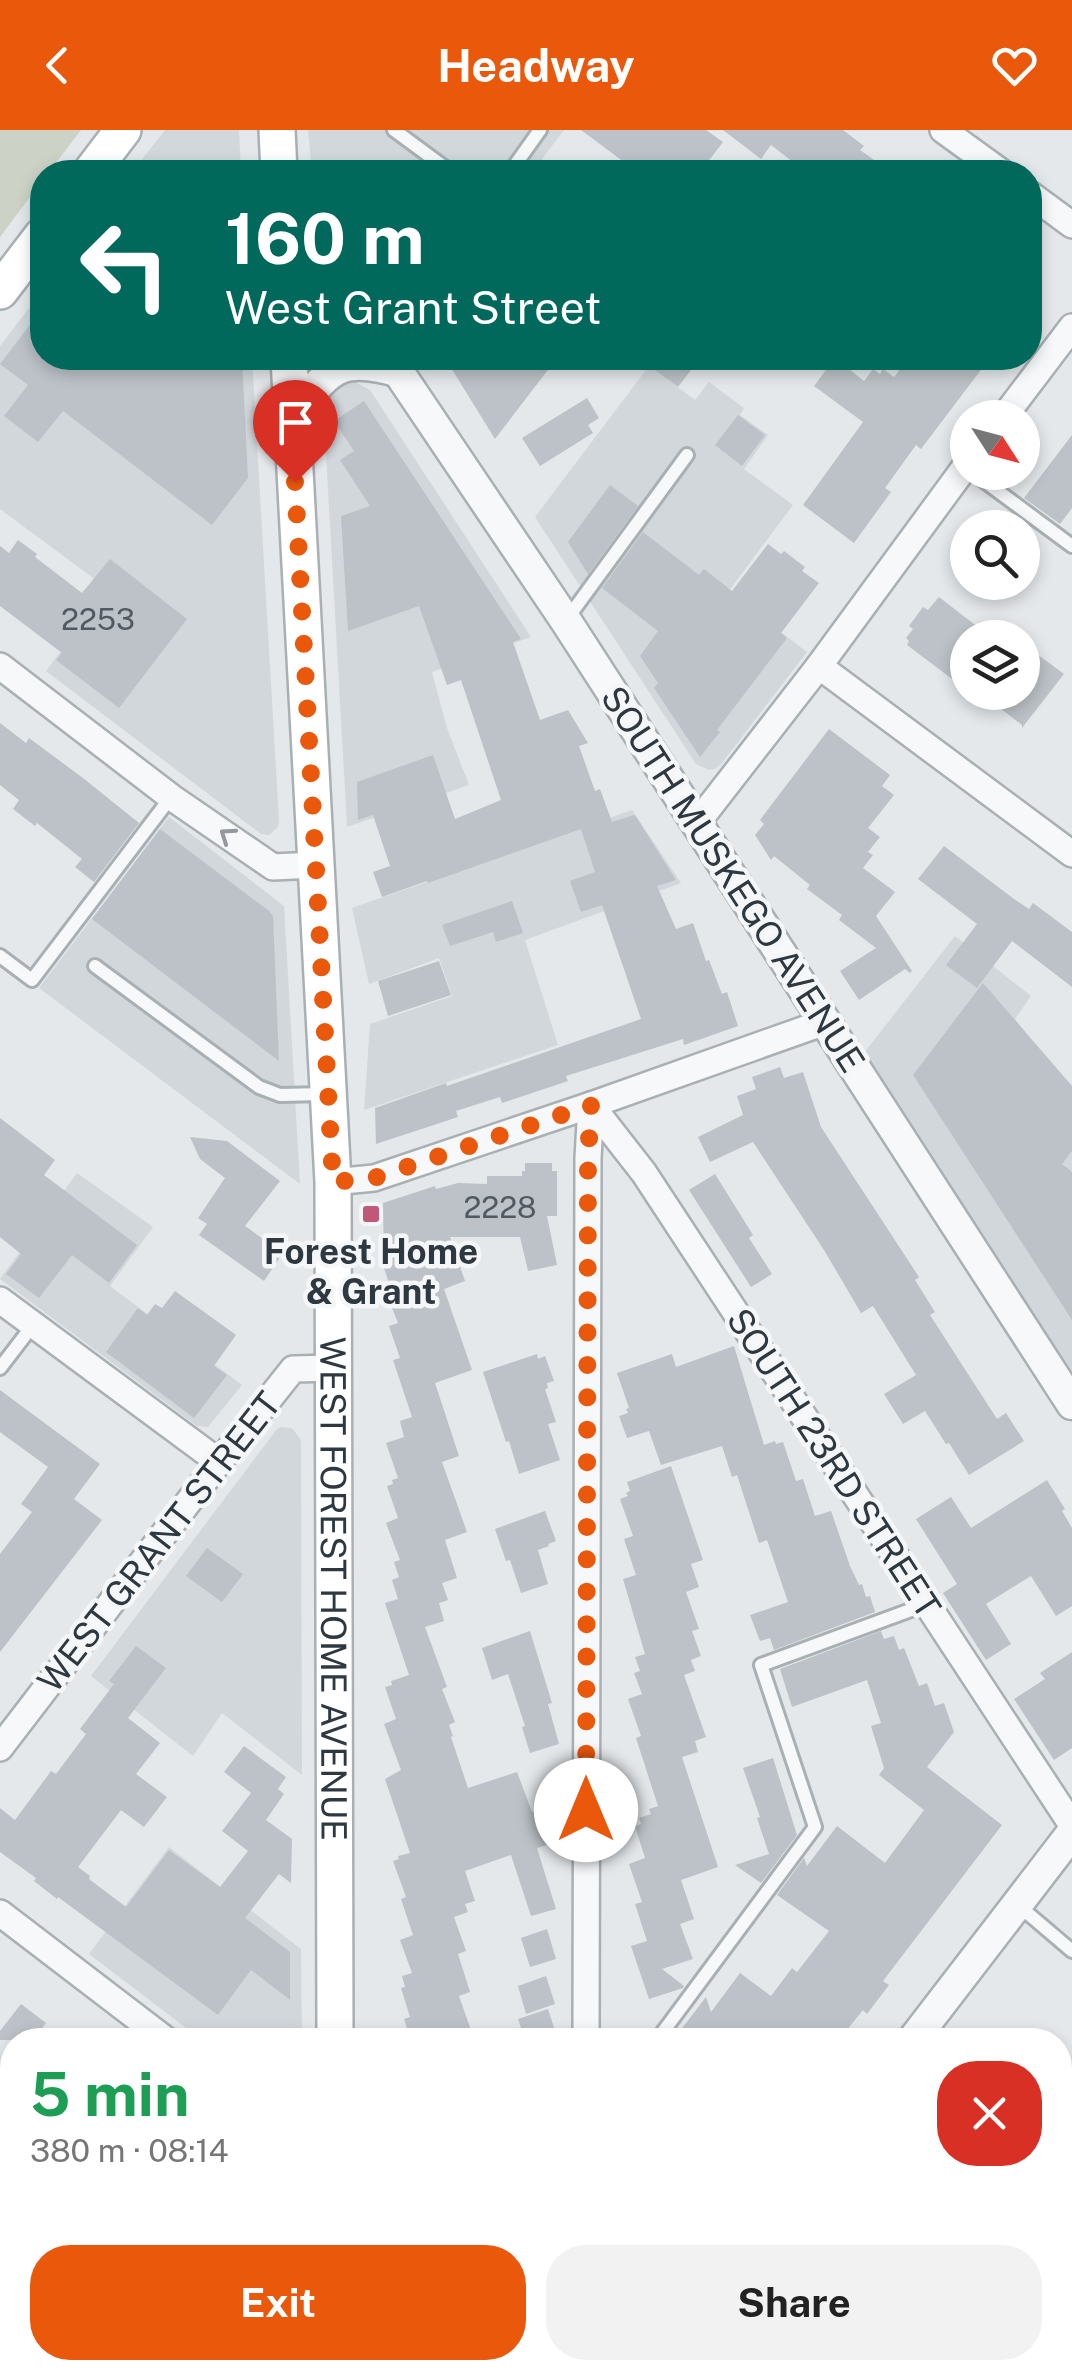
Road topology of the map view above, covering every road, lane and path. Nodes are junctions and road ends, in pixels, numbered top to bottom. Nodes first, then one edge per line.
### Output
1 (124, 130) edge
2 (277, 130) edge
3 (394, 130) edge
4 (944, 130) edge
5 (539, 131) edge
6 (100, 160) edge
7 (279, 160) edge
8 (434, 160) edge
9 (518, 160) edge
10 (985, 160) edge
11 (1042, 203) edge
12 (1072, 225) edge
13 (30, 252) edge
14 (0, 292) edge
15 (1072, 327) edge
16 (1042, 367) edge
17 (290, 370) edge
18 (336, 370) edge
19 (397, 370) edge
20 (1039, 370) edge
21 (1017, 400) edge
22 (292, 416) junction
23 (687, 454) dead end
24 (951, 490) edge
25 (997, 490) edge
26 (1072, 546) edge
27 (566, 621) junction
28 (0, 666) edge
29 (819, 666) junction
30 (171, 796) junction
31 (697, 823) junction
32 (1072, 854) edge
33 (314, 864) junction
34 (0, 956) edge
35 (95, 966) dead end
36 (825, 1022) junction
37 (328, 1094) junction
38 (591, 1105) junction
39 (333, 1182) junction
40 (0, 1300) edge
41 (32, 1324) junction
42 (0, 1368) edge
43 (334, 1368) junction
44 (1072, 1404) edge
45 (218, 1462) junction
46 (927, 1604) junction
47 (0, 1748) edge
48 (1072, 1825) edge
49 (1072, 1832) edge
50 (1018, 1905) junction
51 (0, 1913) edge
52 (1072, 1951) edge
53 (150, 2028) edge
54 (335, 2028) edge
55 (586, 2028) edge
56 (666, 2028) edge
57 (922, 2028) edge

1 - 6 main road
2 - 7 main road
3 - 8 lane
4 - 10 street
5 - 9 lane
11 - 12 street
13 - 14 main road
15 - 16 street
17 - 22 main road, WEST FOREST HOME AVENUE
18 - 22 street
19 - 27 street, SOUTH MUSKEGO AVENUE
20 - 21 street
22 - 33 main road, WEST FOREST HOME AVENUE
23 - 27 lane
24 - 29 street
25 - 26 lane
27 - 31 street, SOUTH MUSKEGO AVENUE
28 - 30 street
29 - 31 street
29 - 32 street
33 -> 30 street
30 - 34 lane
31 - 36 street, SOUTH MUSKEGO AVENUE
33 - 37 main road, WEST FOREST HOME AVENUE
35 - 37 lane
36 - 38 street
36 - 44 street, SOUTH MUSKEGO AVENUE
37 - 39 main road, WEST FOREST HOME AVENUE
38 - 39 street
38 - 46 street, SOUTH 23RD STREET
38 - 55 street
39 - 43 main road, WEST FOREST HOME AVENUE
40 - 41 street
41 - 42 lane
41 - 45 street
43 - 45 street, WEST GRANT STREET
43 - 54 main road, WEST FOREST HOME AVENUE
45 - 47 street, WEST GRANT STREET
46 - 48 street, SOUTH 23RD STREET
46 - 56 lane
49 - 50 street
50 - 52 lane
50 - 57 street
51 - 53 street

